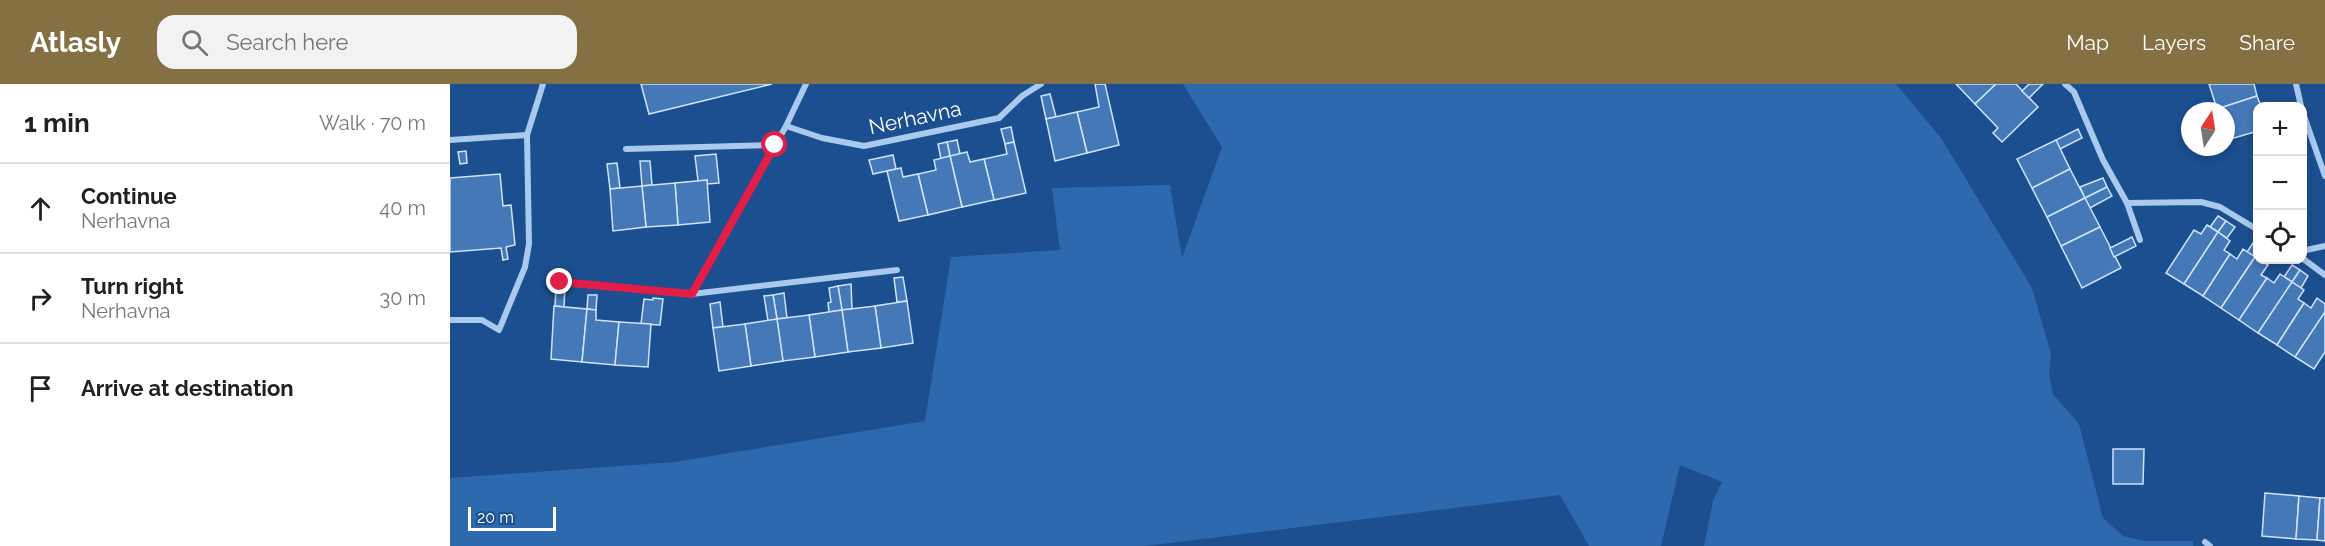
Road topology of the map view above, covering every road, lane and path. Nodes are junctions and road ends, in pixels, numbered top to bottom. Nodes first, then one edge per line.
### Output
1 (543, 84) edge
2 (806, 84) edge
3 (1041, 84) edge
4 (2065, 84) edge
5 (2079, 84) edge
6 (2296, 84) edge
7 (2074, 92) junction
8 (2300, 102) edge
9 (2307, 123) edge
10 (786, 126) junction
11 (527, 135) junction
12 (450, 140) edge
13 (775, 145) junction
14 (626, 149) dead end
15 (2325, 176) edge
16 (2127, 202) junction
17 (2253, 227) edge
18 (2140, 240) dead end
19 (2325, 246) edge
20 (2307, 250) edge
21 (2307, 262) edge
22 (897, 270) dead end
23 (2325, 275) edge
24 (560, 282) dead end
25 (692, 294) junction
26 (450, 320) edge

1 - 11 street
2 - 10 street
3 - 10 street, Nerhavna
4 - 7 street
5 - 7 street
6 - 8 street
7 - 16 street
9 - 15 street
10 - 13 street
11 - 12 street
11 - 26 street
13 - 14 street
13 - 25 street
16 - 17 street
16 - 18 street
19 - 20 street
21 - 23 street
22 - 25 street
24 - 25 street

